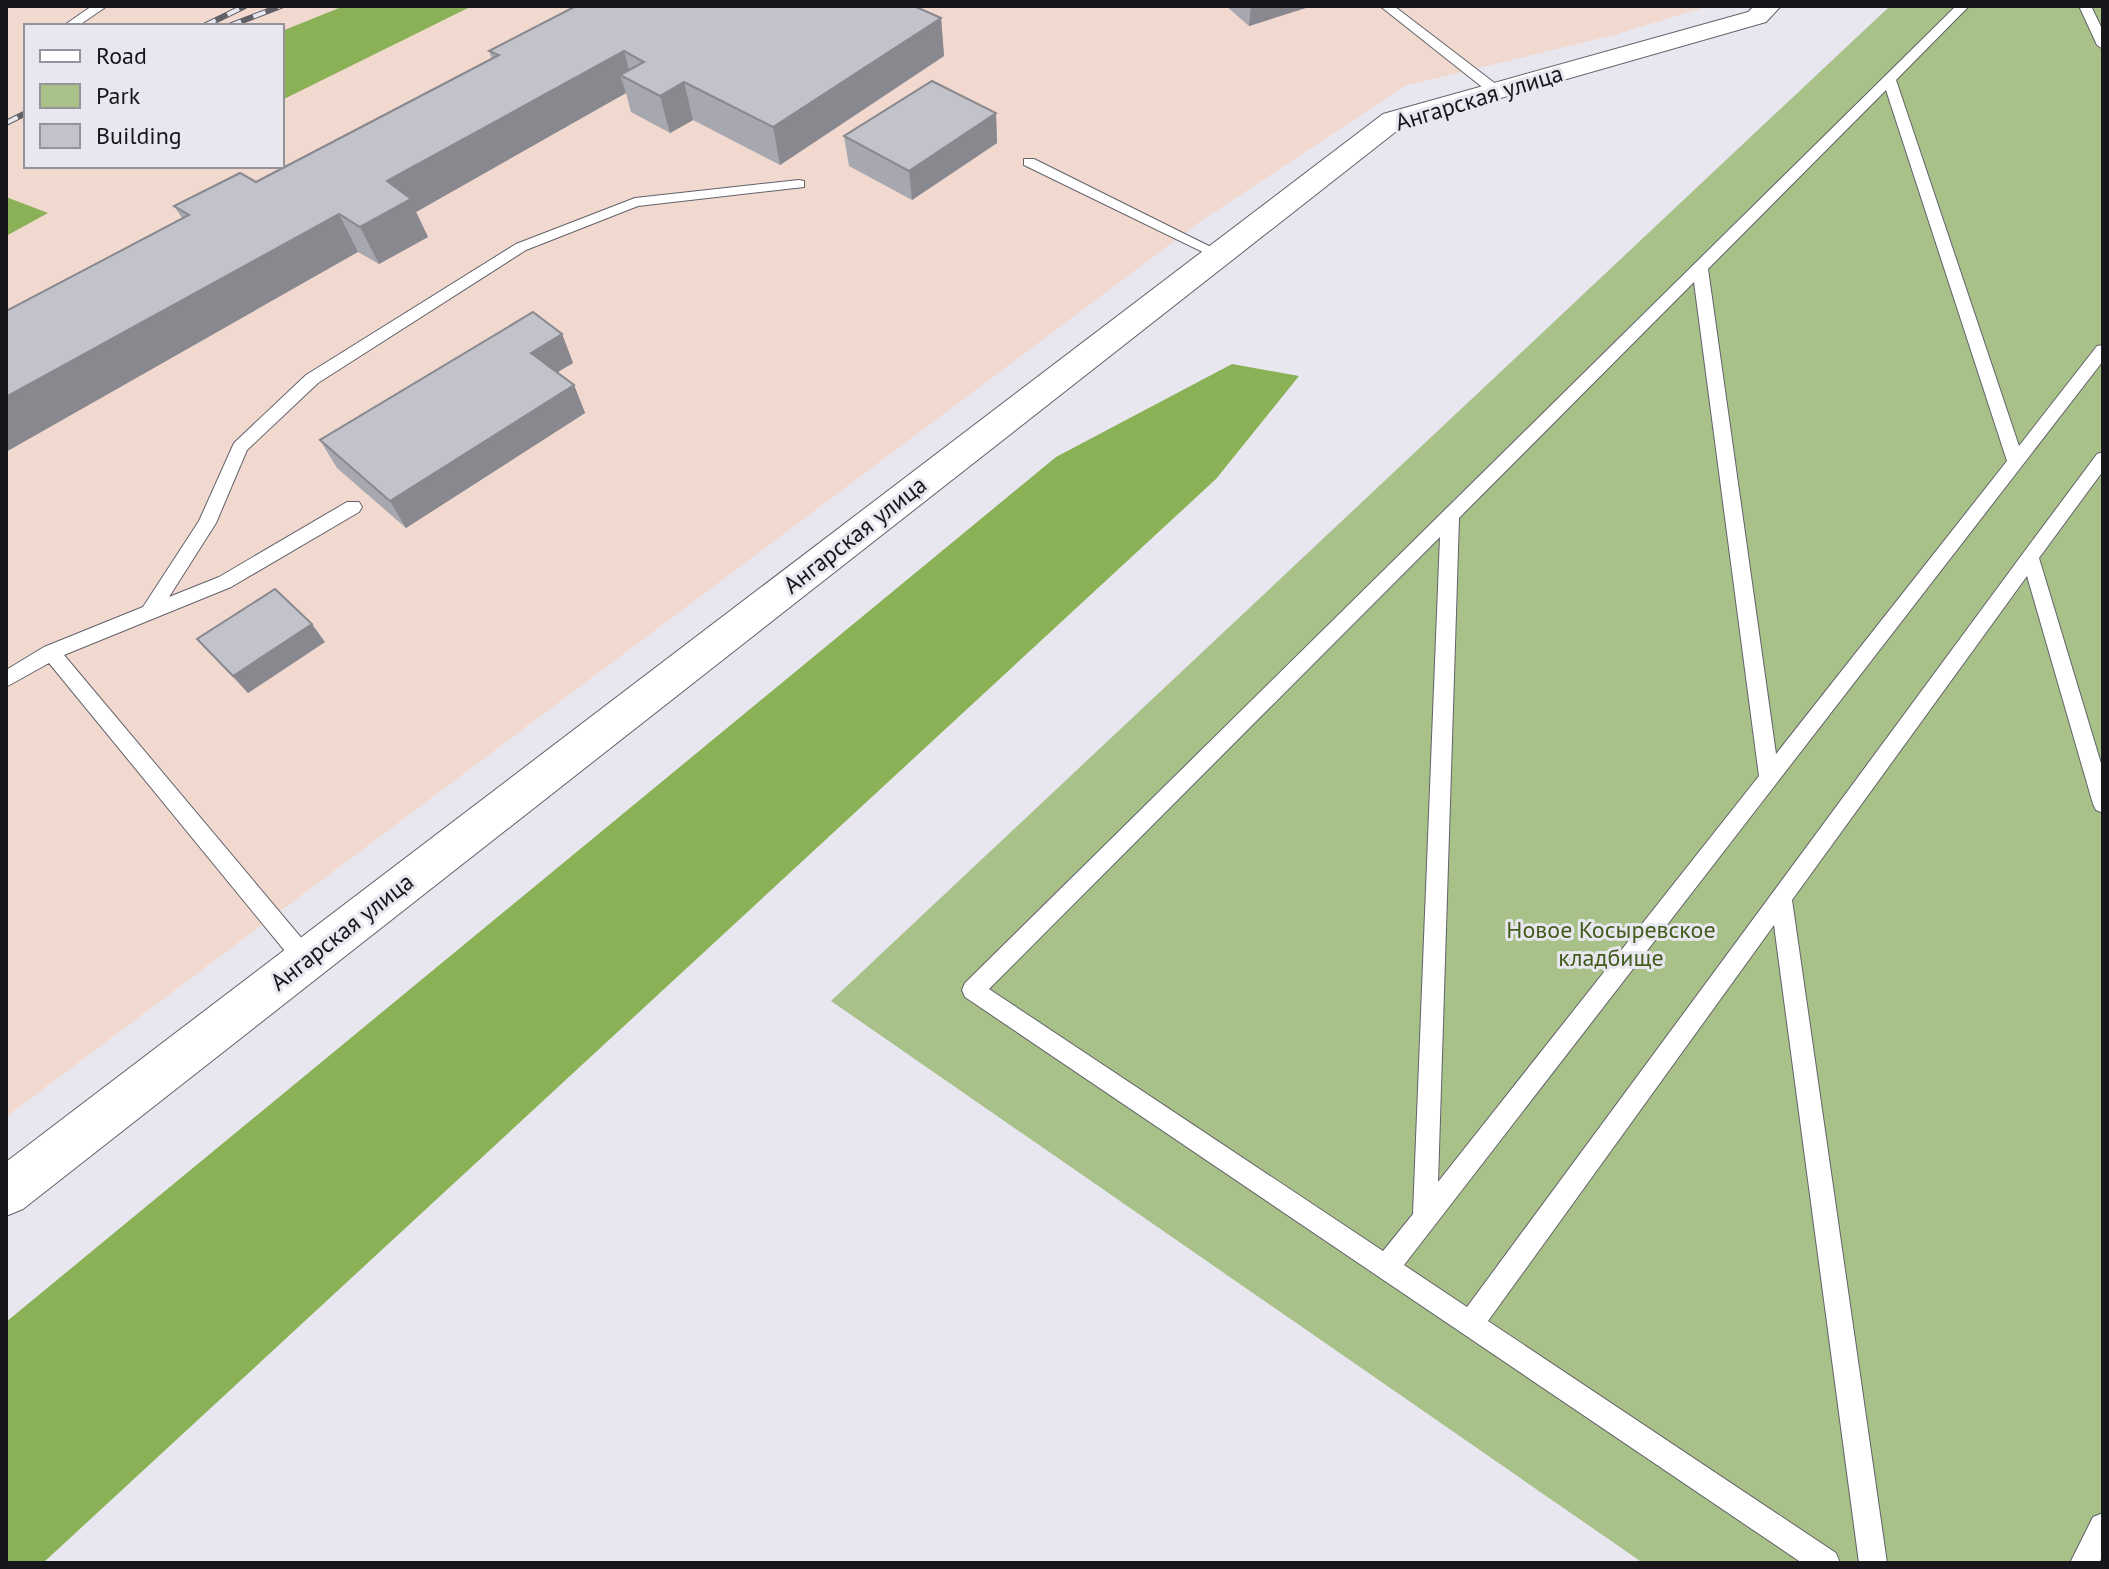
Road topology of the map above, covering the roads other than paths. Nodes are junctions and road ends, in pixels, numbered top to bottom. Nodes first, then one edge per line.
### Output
1 (84, 6) edge
2 (101, 6) edge
3 (1386, 6) edge
4 (1768, 6) edge
5 (1963, 6) edge
6 (2085, 6) edge
7 (69, 24) edge
8 (70, 24) edge
9 (2103, 45) edge
10 (1889, 79) junction
11 (1496, 91) junction
12 (1029, 162) dead end
13 (799, 184) dead end
14 (1218, 254) junction
15 (1700, 267) junction
16 (2103, 350) edge
17 (2103, 458) edge
18 (2016, 462) junction
19 (353, 507) dead end
20 (1450, 517) junction
21 (2030, 557) junction
22 (150, 612) junction
23 (51, 652) junction
24 (6, 679) edge
25 (1769, 778) junction
26 (2103, 804) edge
27 (1781, 898) junction
28 (306, 960) junction
29 (6, 1192) edge
30 (1425, 1218) junction
31 (1386, 1268) junction
32 (1470, 1324) junction
33 (2103, 1527) edge
34 (1826, 1563) edge
35 (1873, 1563) edge
36 (2084, 1563) edge

1 - 7 lane
2 - 8 lane
3 - 11 lane
4 - 11 street, Ангарская улица
5 - 10 lane
6 - 9 lane
10 - 15 lane
10 - 18 lane
11 - 14 street, Ангарская улица
12 - 14 lane
13 - 22 lane
14 - 28 street, Ангарская улица
15 - 20 lane
15 - 25 lane
16 - 18 lane
17 - 21 lane
18 - 25 lane
19 - 22 lane
20 - 30 lane
20 - 31 lane
21 - 26 lane
21 - 27 lane
22 - 23 lane
23 - 24 lane
23 - 28 lane
25 - 30 lane
27 - 32 lane
27 - 35 lane
28 - 29 street, Ангарская улица
30 - 31 lane
31 - 32 lane
32 - 34 lane
33 - 36 lane

